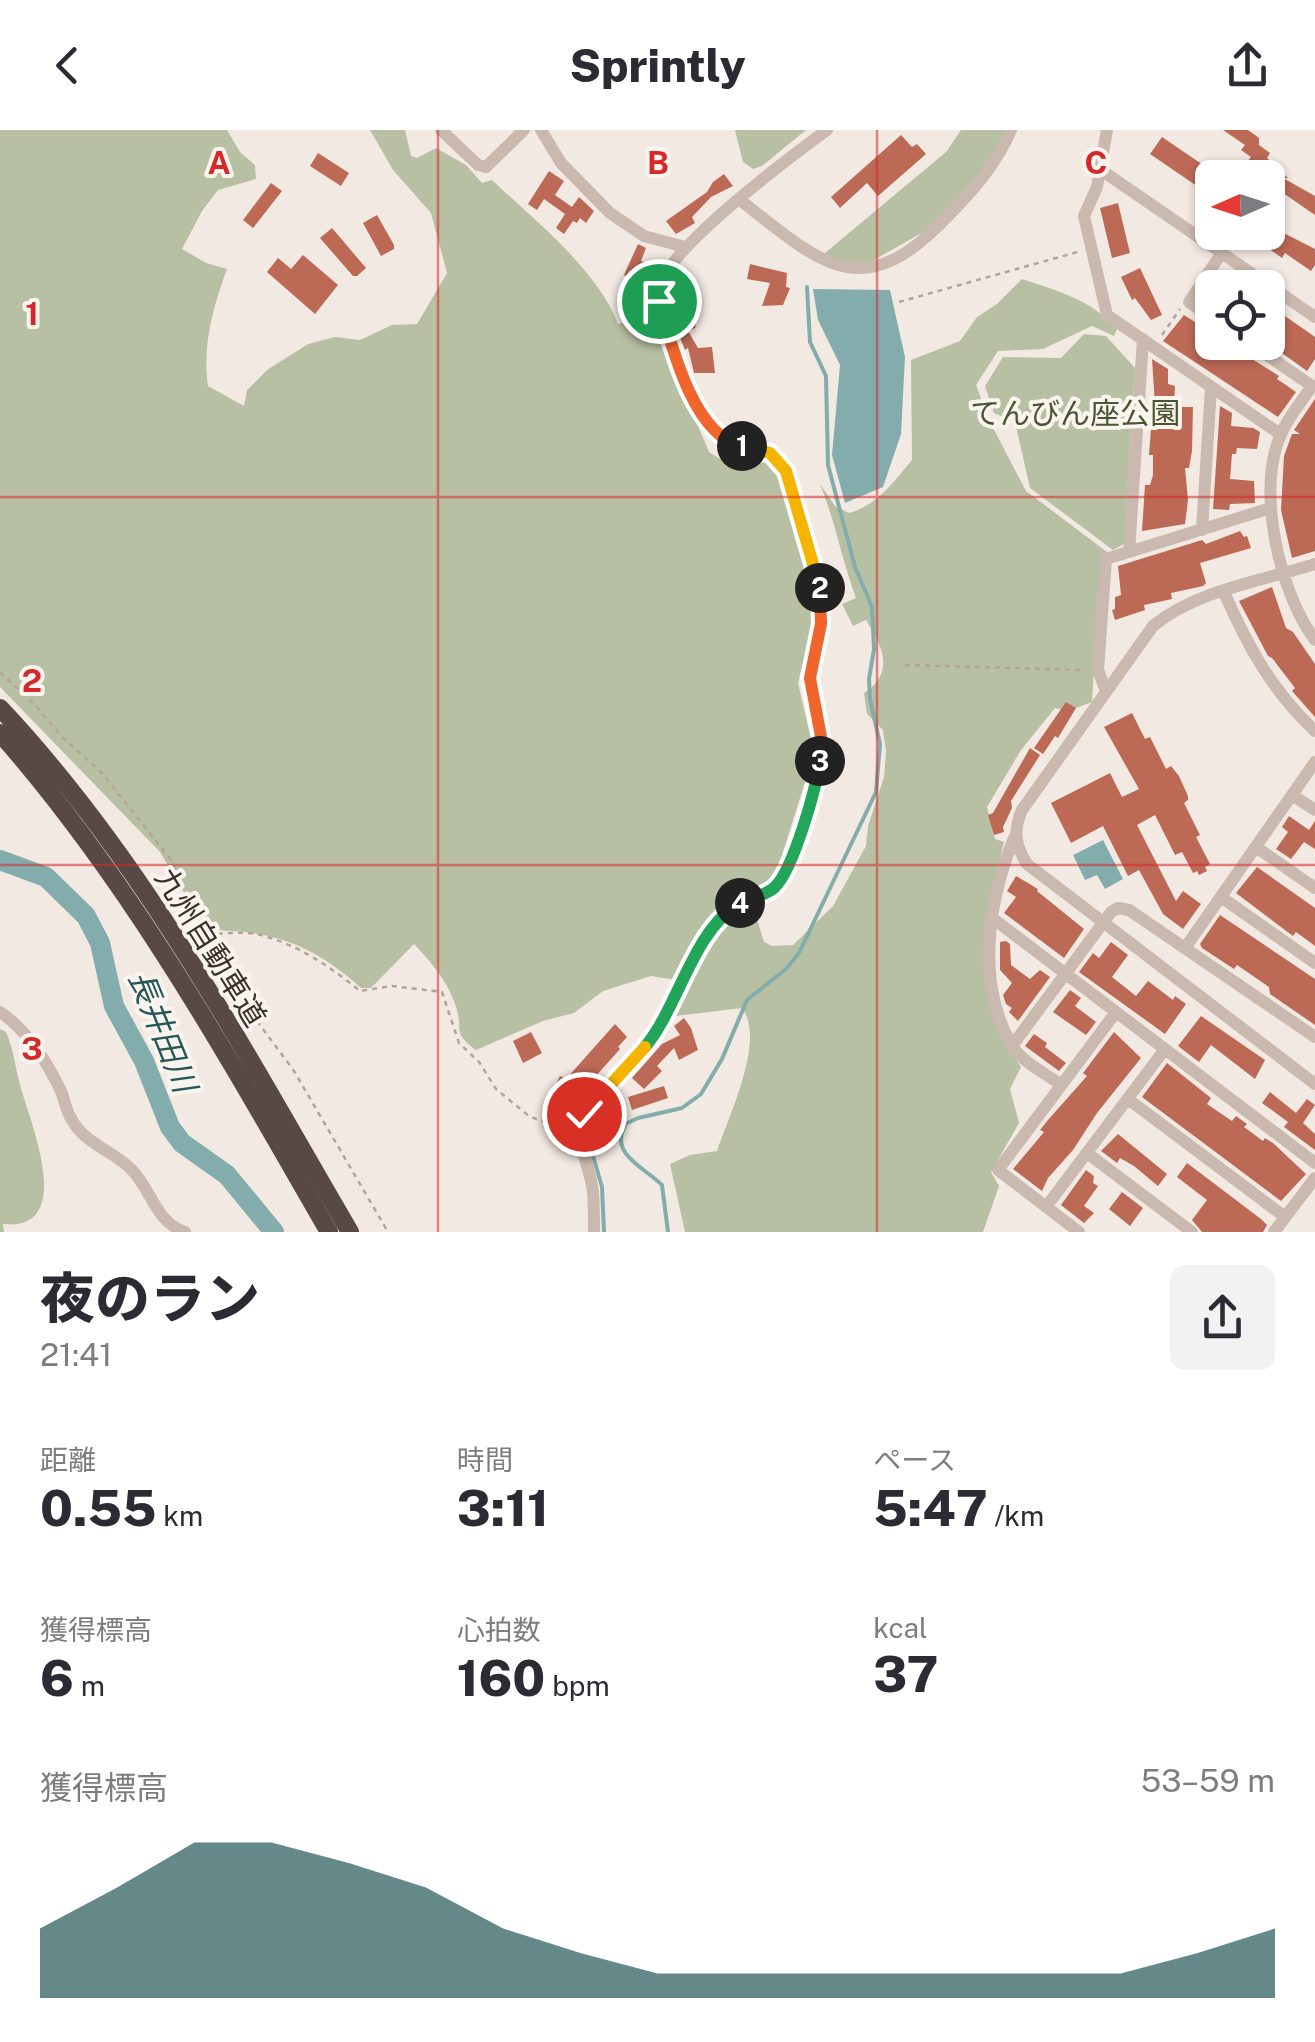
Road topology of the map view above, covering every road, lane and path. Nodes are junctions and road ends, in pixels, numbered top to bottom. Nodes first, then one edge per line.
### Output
1 (442, 130) edge
2 (524, 130) edge
3 (541, 130) edge
4 (827, 130) edge
5 (1012, 130) edge
6 (1108, 130) edge
7 (1101, 170) junction
8 (740, 200) junction
9 (685, 248) junction
10 (1090, 249) junction
11 (1222, 254) junction
12 (900, 302) dead end
13 (1189, 302) junction
14 (1195, 306) edge
15 (1315, 317) edge
16 (1149, 343) junction
17 (1274, 360) edge
18 (1211, 387) junction
19 (1280, 434) junction
20 (1272, 508) junction
21 (1202, 530) junction
22 (1128, 552) junction
23 (1315, 564) edge
24 (1283, 574) junction
25 (1224, 592) junction
26 (1315, 640) edge
27 (905, 665) dead end
28 (1098, 670) junction
29 (0, 672) edge
30 (1106, 691) junction
31 (0, 708) edge
32 (1315, 731) edge
33 (0, 733) edge
34 (1315, 762) edge
35 (1292, 795) junction
36 (1315, 810) edge
37 (1015, 836) junction
38 (1256, 847) junction
39 (1315, 888) edge
40 (1220, 898) junction
41 (991, 918) junction
42 (1102, 924) junction
43 (205, 934) junction
44 (1185, 948) junction
45 (1315, 963) edge
46 (1064, 974) junction
47 (0, 1012) edge
48 (1116, 1012) junction
49 (1315, 1037) edge
50 (1012, 1046) junction
51 (1165, 1049) junction
52 (1315, 1084) edge
53 (1062, 1085) junction
54 (1128, 1099) junction
55 (580, 1137) junction
56 (1087, 1152) junction
57 (1315, 1163) edge
58 (1315, 1178) edge
59 (1046, 1207) junction
60 (1285, 1217) junction
61 (185, 1232) edge
62 (329, 1232) edge
63 (350, 1232) edge
64 (388, 1232) edge
65 (594, 1232) edge
66 (1079, 1232) edge
67 (1192, 1232) edge
68 (1274, 1232) edge

1 - 2 street
3 - 9 street
4 - 8 street
5 - 8 street
6 - 7 street
7 - 10 street
7 - 11 street
8 - 9 street
9 - 55 street
10 - 12 path
10 - 16 street
11 - 13 street
11 - 15 street
13 - 14 street
13 - 16 path
16 - 18 street
16 - 22 street
17 - 19 street
18 - 19 street
18 - 21 street
19 - 20 street
20 - 21 street
20 - 24 street
21 - 22 street
22 - 28 street
23 - 24 street
24 - 25 street
24 - 26 street
25 - 30 street
25 - 32 street
27 - 28 path
28 - 30 street
29 - 43 path
30 - 37 street
31 - 63 highway, 九州自動車道
33 - 62 highway, 九州自動車道
34 - 35 street
35 - 36 street
35 - 38 street
37 - 41 street
37 - 42 street
38 - 39 street
38 - 40 street
40 - 44 street
40 - 45 street
41 - 46 street
41 - 50 street
42 - 44 street
42 - 46 street
42 - 52 street
43 - 55 path
43 - 64 path
44 - 49 street
46 - 48 street
46 - 50 street
47 - 61 street
48 - 51 street
48 - 53 street
50 - 53 street
51 - 54 street
51 - 57 street
53 - 59 street
54 - 56 street
54 - 60 street
55 - 65 street
56 - 59 street
56 - 67 street
58 - 60 street
59 - 66 street
60 - 68 street

